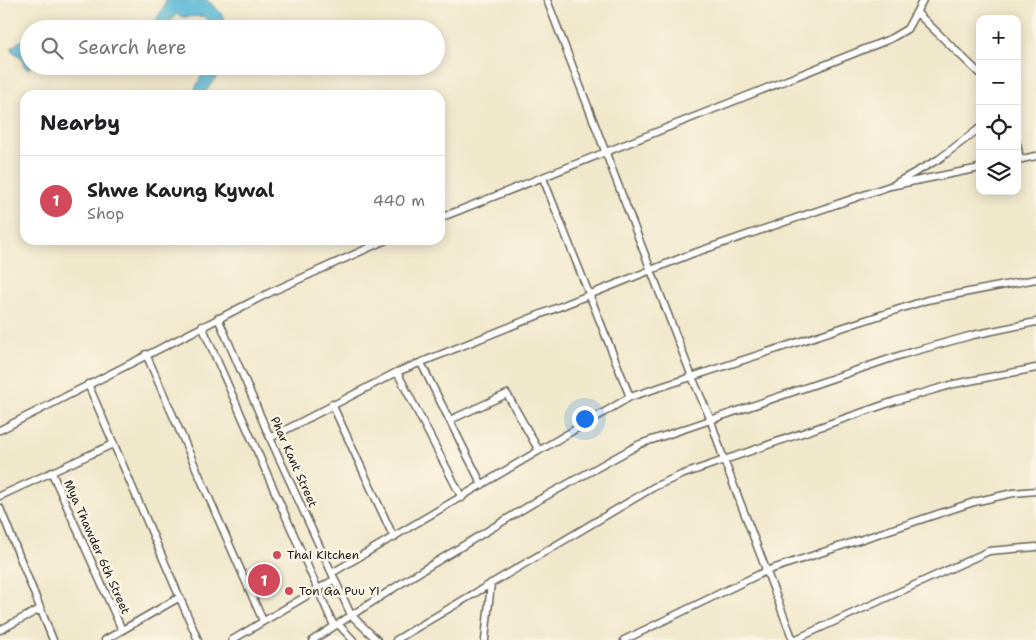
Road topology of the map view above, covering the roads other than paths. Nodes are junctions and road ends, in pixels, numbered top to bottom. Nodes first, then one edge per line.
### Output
1 (547, 0) edge
2 (923, 0) edge
3 (917, 13) junction
4 (976, 70) edge
5 (976, 131) edge
6 (608, 153) junction
7 (1036, 156) edge
8 (1021, 160) edge
9 (976, 169) edge
10 (543, 178) junction
11 (890, 186) junction
12 (445, 216) edge
13 (375, 245) edge
14 (651, 270) junction
15 (1036, 279) edge
16 (589, 296) junction
17 (218, 318) junction
18 (1036, 322) edge
19 (202, 326) junction
20 (146, 354) junction
21 (421, 363) junction
22 (1036, 368) edge
23 (397, 372) junction
24 (692, 377) junction
25 (88, 384) junction
26 (630, 397) junction
27 (332, 404) junction
28 (710, 418) junction
29 (450, 420) junction
30 (0, 430) edge
31 (270, 438) junction
32 (114, 444) junction
33 (538, 449) junction
34 (724, 460) junction
35 (52, 473) junction
36 (482, 484) junction
37 (1036, 491) edge
38 (0, 496) edge
39 (462, 498) junction
40 (0, 508) edge
41 (2, 523) edge
42 (394, 538) junction
43 (1036, 547) edge
44 (766, 571) junction
45 (333, 576) junction
46 (491, 583) junction
47 (318, 588) junction
48 (180, 597) junction
49 (40, 609) junction
50 (352, 615) junction
51 (263, 621) junction
52 (336, 625) junction
53 (0, 630) edge
54 (122, 630) junction
55 (53, 640) edge
56 (105, 640) edge
57 (198, 640) edge
58 (232, 640) edge
59 (313, 640) edge
60 (353, 640) edge
61 (377, 640) edge
62 (396, 640) edge
63 (485, 640) edge
64 (624, 640) edge
65 (794, 640) edge

1 - 6 street
2 - 3 street
3 - 4 street
3 - 6 street
5 - 11 street
6 - 10 street
6 - 14 street
7 - 8 street
9 - 11 street
10 - 12 street
10 - 16 street
11 - 14 street
13 - 17 street
14 - 16 street
14 - 24 street
15 - 24 street
16 - 21 street
16 - 26 street
17 - 19 street
17 - 31 street, Phar Kant Street
18 - 28 street
19 - 20 street
19 - 47 street
20 - 25 street
20 - 51 street
21 - 23 street
21 - 29 street
22 - 34 street
23 - 27 street
23 - 39 street
24 - 26 street
24 - 28 street
25 - 30 street
25 - 32 street
26 - 33 street
27 - 31 street
27 - 42 street
28 - 34 street
28 - 50 street
29 - 33 street
29 - 36 street
31 - 45 street, Phar Kant Street
32 - 35 street
32 - 48 street
33 - 36 street
34 - 44 street
34 - 46 street
35 - 38 street
35 - 54 street, Mya Thawder 6th Street
36 - 39 street
37 - 44 street
39 - 42 street
40 - 41 street
41 - 49 street
42 - 45 street
43 - 65 street
44 - 64 street
44 - 65 street
45 - 47 street
45 - 50 street, Phar Kant Street
46 - 62 street
46 - 63 street
47 - 51 street
47 - 52 street
48 - 54 street
48 - 57 street
49 - 53 street
49 - 55 street
50 - 52 street
50 - 61 street, Phar Kant Street
51 - 58 street
52 - 59 street
52 - 60 street
54 - 56 street

